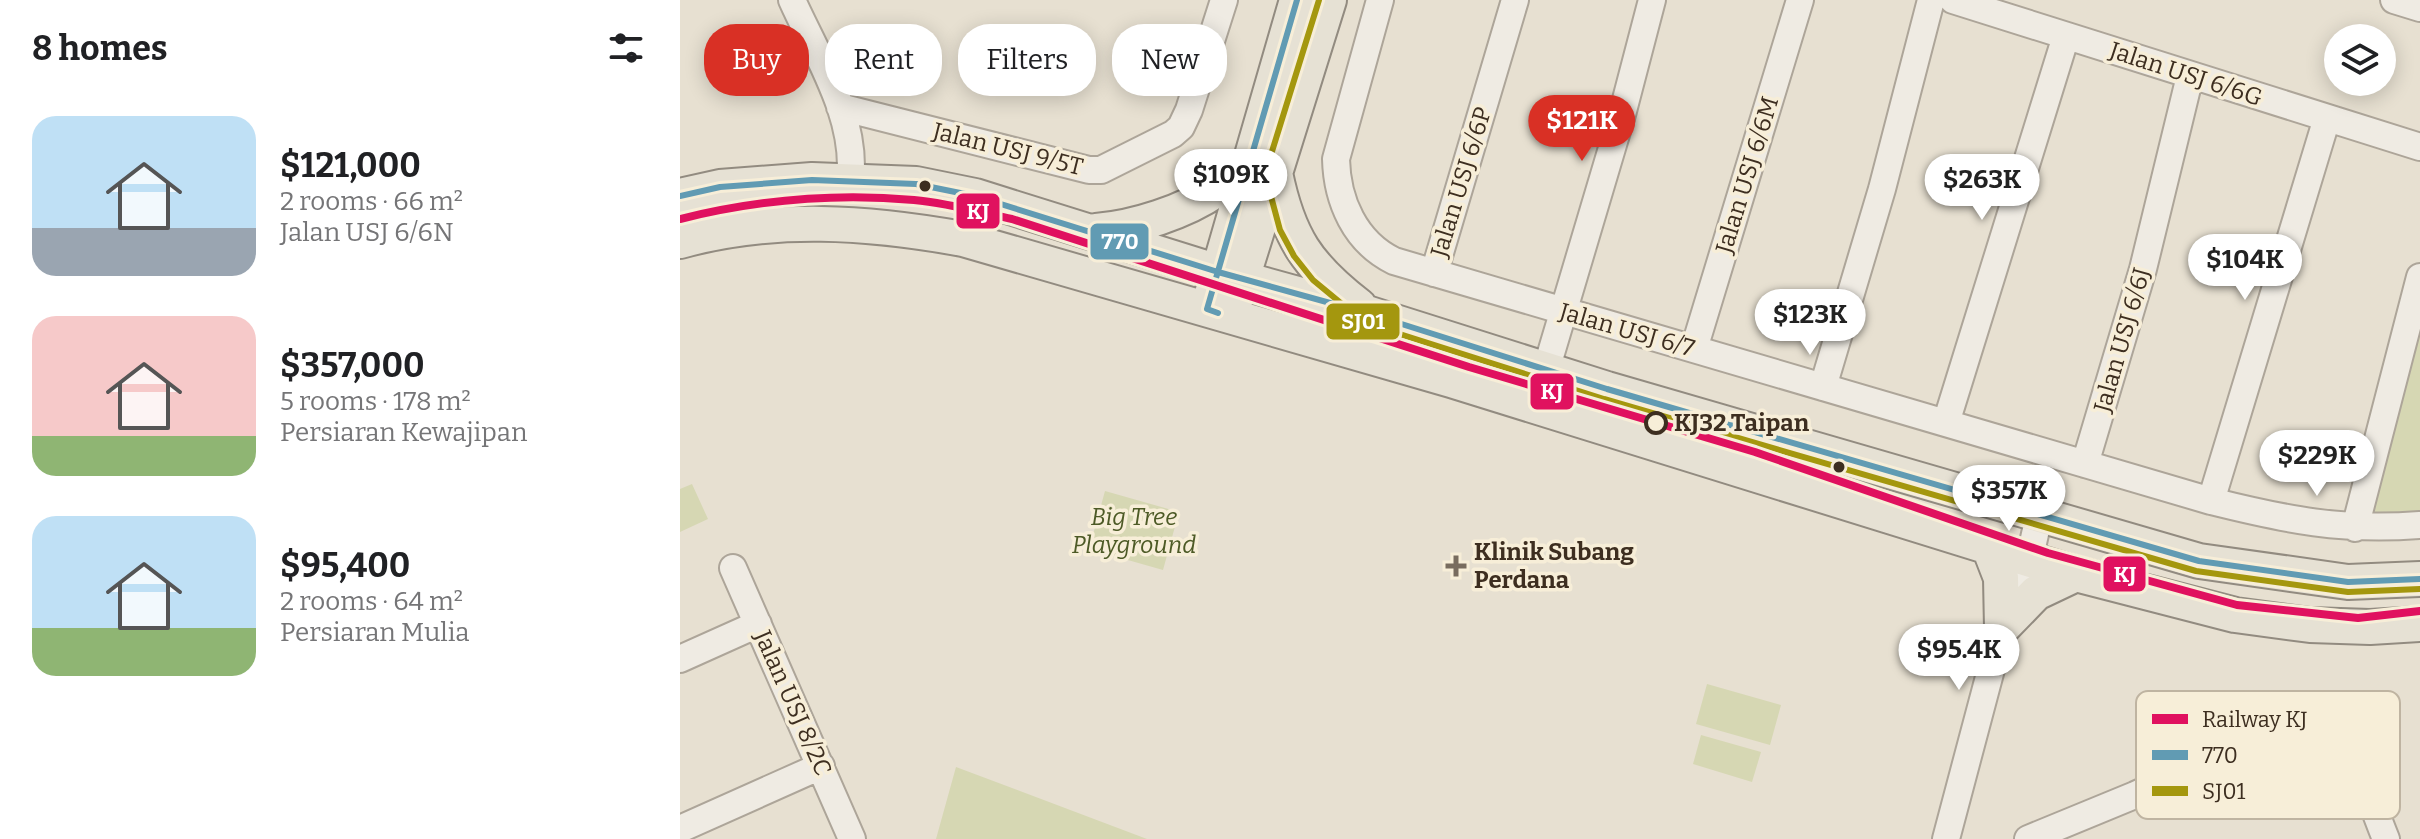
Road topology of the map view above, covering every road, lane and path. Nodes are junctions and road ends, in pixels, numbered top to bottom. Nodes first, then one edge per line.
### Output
1 (792, 0) edge
2 (1297, 0) edge
3 (1329, 0) edge
4 (1380, 0) edge
5 (1515, 0) edge
6 (1652, 0) edge
7 (1800, 0) edge
8 (1931, 0) edge
9 (1953, 0) edge
10 (2394, 0) edge
11 (1220, 1) edge
12 (2420, 8) edge
13 (2066, 36) junction
14 (2190, 76) junction
15 (840, 107) junction
16 (2327, 118) junction
17 (2420, 147) edge
18 (1263, 167) junction
19 (850, 182) junction
20 (680, 196) edge
21 (1088, 231) junction
22 (680, 241) edge
23 (1434, 273) junction
24 (1230, 276) junction
25 (2420, 277) edge
26 (1564, 311) junction
27 (1219, 313) junction
28 (1370, 314) junction
29 (1694, 349) junction
30 (1546, 370) junction
31 (1823, 387) junction
32 (1946, 423) junction
33 (2085, 464) junction
34 (2211, 501) junction
35 (2039, 516) junction
36 (2420, 525) edge
37 (2355, 528) junction
38 (1989, 547) junction
39 (2029, 561) junction
40 (733, 568) dead end
41 (2076, 574) junction
42 (2420, 579) edge
43 (758, 624) junction
44 (2420, 624) edge
45 (2002, 628) junction
46 (680, 659) edge
47 (821, 766) junction
48 (2136, 795) edge
49 (2377, 819) edge
50 (680, 829) edge
51 (1949, 838) edge
52 (852, 839) edge
53 (2028, 839) edge
54 (2386, 839) edge

1 - 15 street
2 - 18 main road
3 - 18 main road
4 - 23 street, Jalan USJ 6/7
5 - 23 street, Jalan USJ 6/6P
6 - 26 street
7 - 29 street, Jalan USJ 6/6M
8 - 31 street
9 - 13 street, Jalan USJ 6/6G
10 - 12 street
11 - 15 street, Jalan USJ 9/5T
13 - 14 street, Jalan USJ 6/6G
13 - 32 street
14 - 16 street, Jalan USJ 6/6G
14 - 33 street, Jalan USJ 6/6J
15 - 19 street
16 - 17 street, Jalan USJ 6/6G
16 - 34 street
18 - 21 main road
18 - 24 main road
18 - 28 main road
19 - 20 main road
19 - 21 main road
21 - 24 main road
22 - 27 main road
23 - 26 street, Jalan USJ 6/7
24 - 27 main road
24 - 28 main road
25 - 37 street
26 - 29 street, Jalan USJ 6/7
26 - 30 street
27 - 38 main road
28 - 30 main road
29 - 31 street, Jalan USJ 6/7
30 - 35 main road
31 - 32 street, Jalan USJ 6/7
32 - 33 street, Jalan USJ 6/7
33 - 34 street, Jalan USJ 6/7
34 - 37 street, Jalan USJ 6/7
35 - 39 street
35 - 42 main road
36 - 37 street, Jalan USJ 6/7
38 - 39 main road
38 - 45 main road
39 - 41 main road
39 - 45 street
40 - 43 street, Jalan USJ 8/2C
41 - 44 main road
41 - 45 main road
43 - 46 street
43 - 47 street, Jalan USJ 8/2C
45 - 51 street
47 - 50 street
47 - 52 street, Jalan USJ 8/2C
48 - 53 street
49 - 54 street

